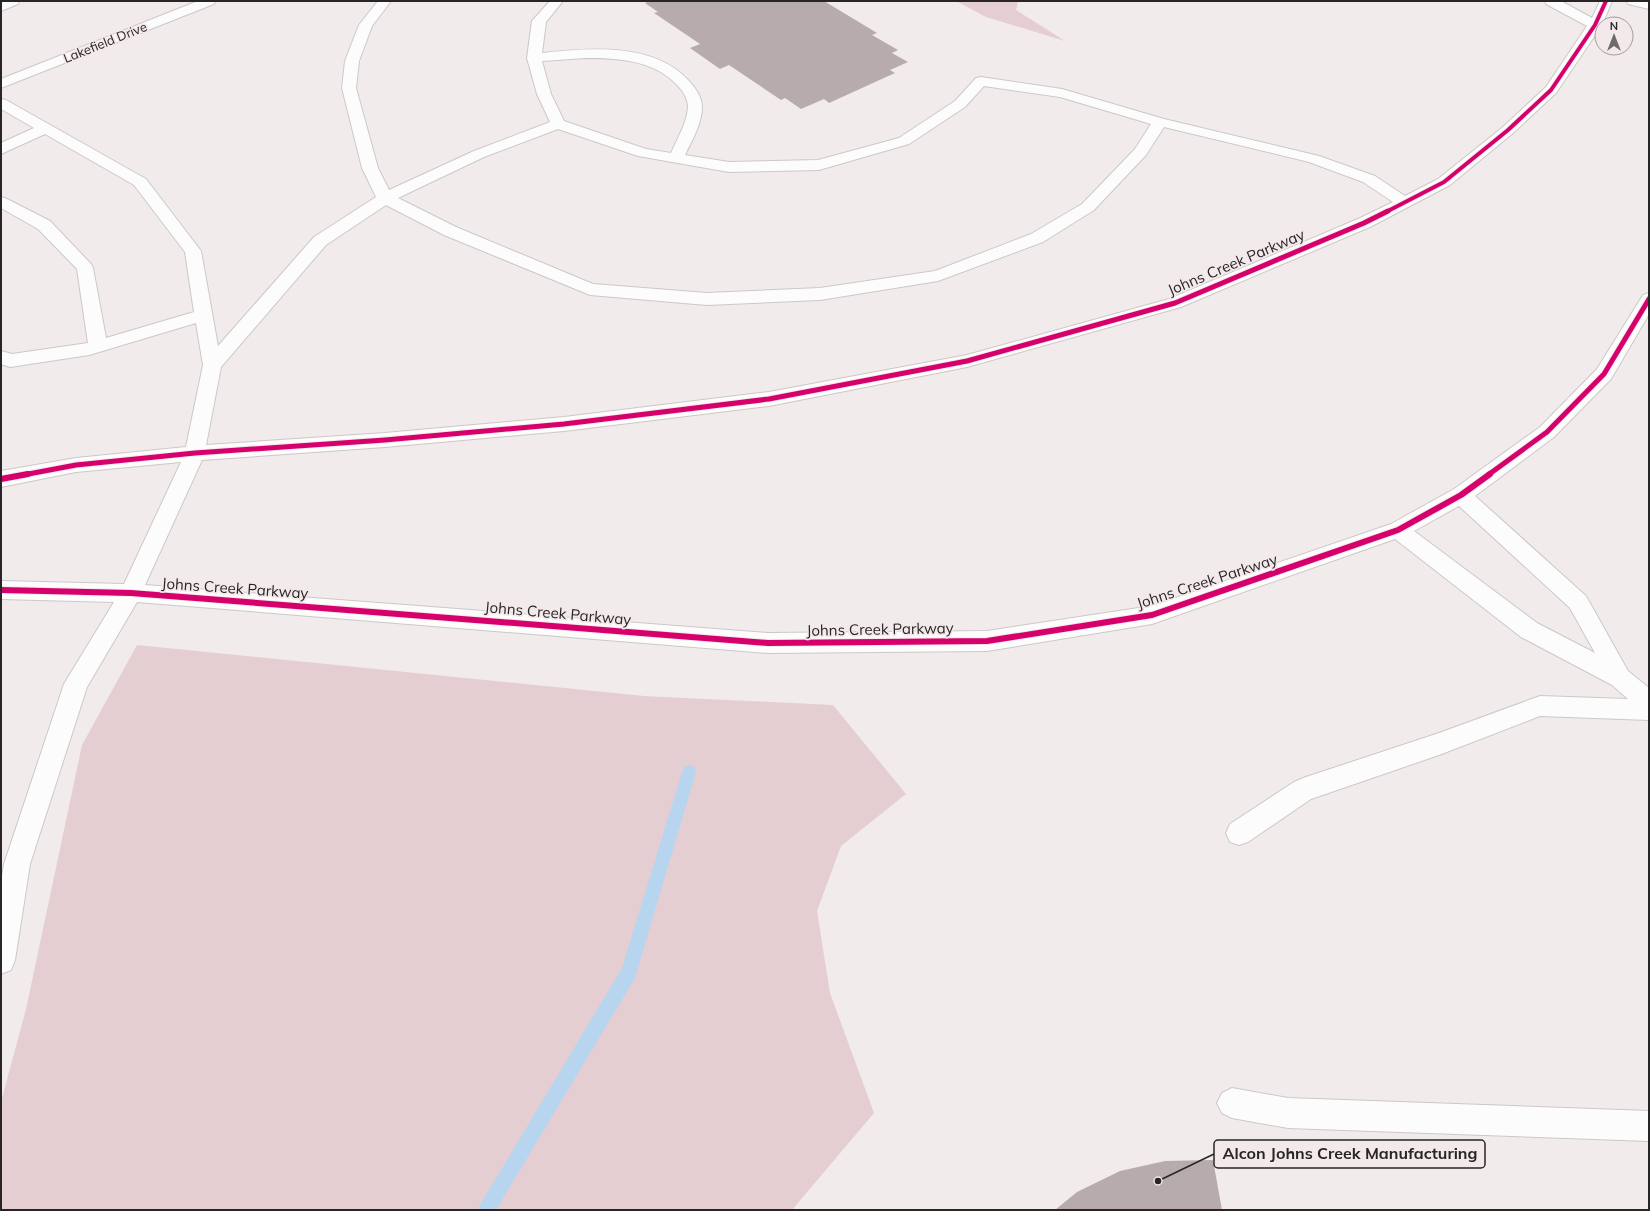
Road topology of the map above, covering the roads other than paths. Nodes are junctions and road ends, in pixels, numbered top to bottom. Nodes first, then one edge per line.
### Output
1 (13, 1) edge
2 (209, 1) edge
3 (385, 1) edge
4 (557, 1) edge
5 (1551, 1) edge
6 (1606, 1) edge
7 (1633, 1) edge
8 (1649, 5) edge
9 (1, 7) edge
10 (1599, 16) edge
11 (1594, 24) edge
12 (1594, 26) edge
13 (534, 58) junction
14 (1, 84) edge
15 (1, 103) edge
16 (1160, 122) junction
17 (558, 124) junction
18 (45, 128) junction
19 (1, 149) edge
20 (676, 158) junction
21 (385, 198) junction
22 (1, 202) edge
23 (1404, 202) junction
24 (1649, 299) edge
25 (203, 315) junction
26 (98, 346) junction
27 (1, 357) edge
28 (212, 365) junction
29 (195, 453) junction
30 (1, 479) edge
31 (1461, 495) junction
32 (1398, 530) junction
33 (1, 590) edge
34 (131, 593) junction
35 (1620, 678) junction
36 (1649, 702) edge
37 (1649, 710) edge
38 (1239, 833) dead end
39 (1, 960) edge
40 (1232, 1103) dead end
41 (1649, 1126) edge

1 - 9 street
2 - 14 street, Lakefield Drive
3 - 21 street
4 - 13 street
5 - 11 street
6 - 10 street, Johns Creek Parkway
7 - 8 street
12 - 23 street, Johns Creek Parkway
13 - 17 street
13 - 20 street
15 - 18 street
16 - 20 street
16 - 21 street
16 - 23 street
17 - 20 street
17 - 21 street
18 - 19 street
18 - 25 street
21 - 28 street
22 - 26 street
23 - 29 street, Johns Creek Parkway
24 - 31 street, Johns Creek Parkway
25 - 26 street
25 - 28 street
26 - 27 street
28 - 29 street
29 - 30 street, Johns Creek Parkway
29 - 34 street
31 - 32 street, Johns Creek Parkway
31 - 35 street
32 - 34 street, Johns Creek Parkway
32 - 35 street
33 - 34 street, Johns Creek Parkway
34 - 39 street
35 - 36 street
37 - 38 street
40 - 41 street

